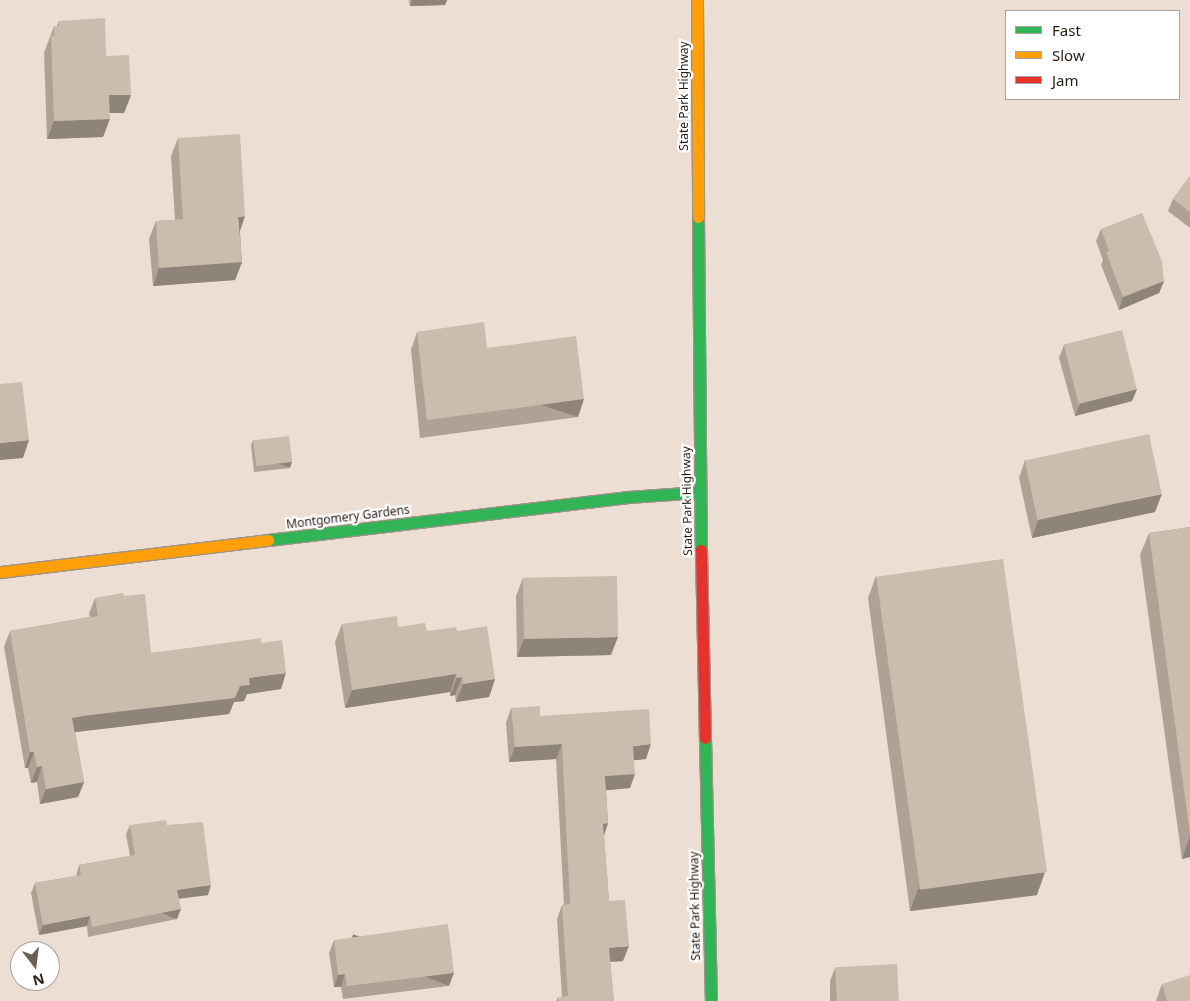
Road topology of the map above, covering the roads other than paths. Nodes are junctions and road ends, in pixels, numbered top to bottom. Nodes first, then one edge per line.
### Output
1 (697, 0) edge
2 (700, 492) junction
3 (0, 572) edge
4 (710, 1001) edge

1 - 2 main road, State Park Highway
2 - 3 main road, Montgomery Gardens
2 - 4 main road, State Park Highway

